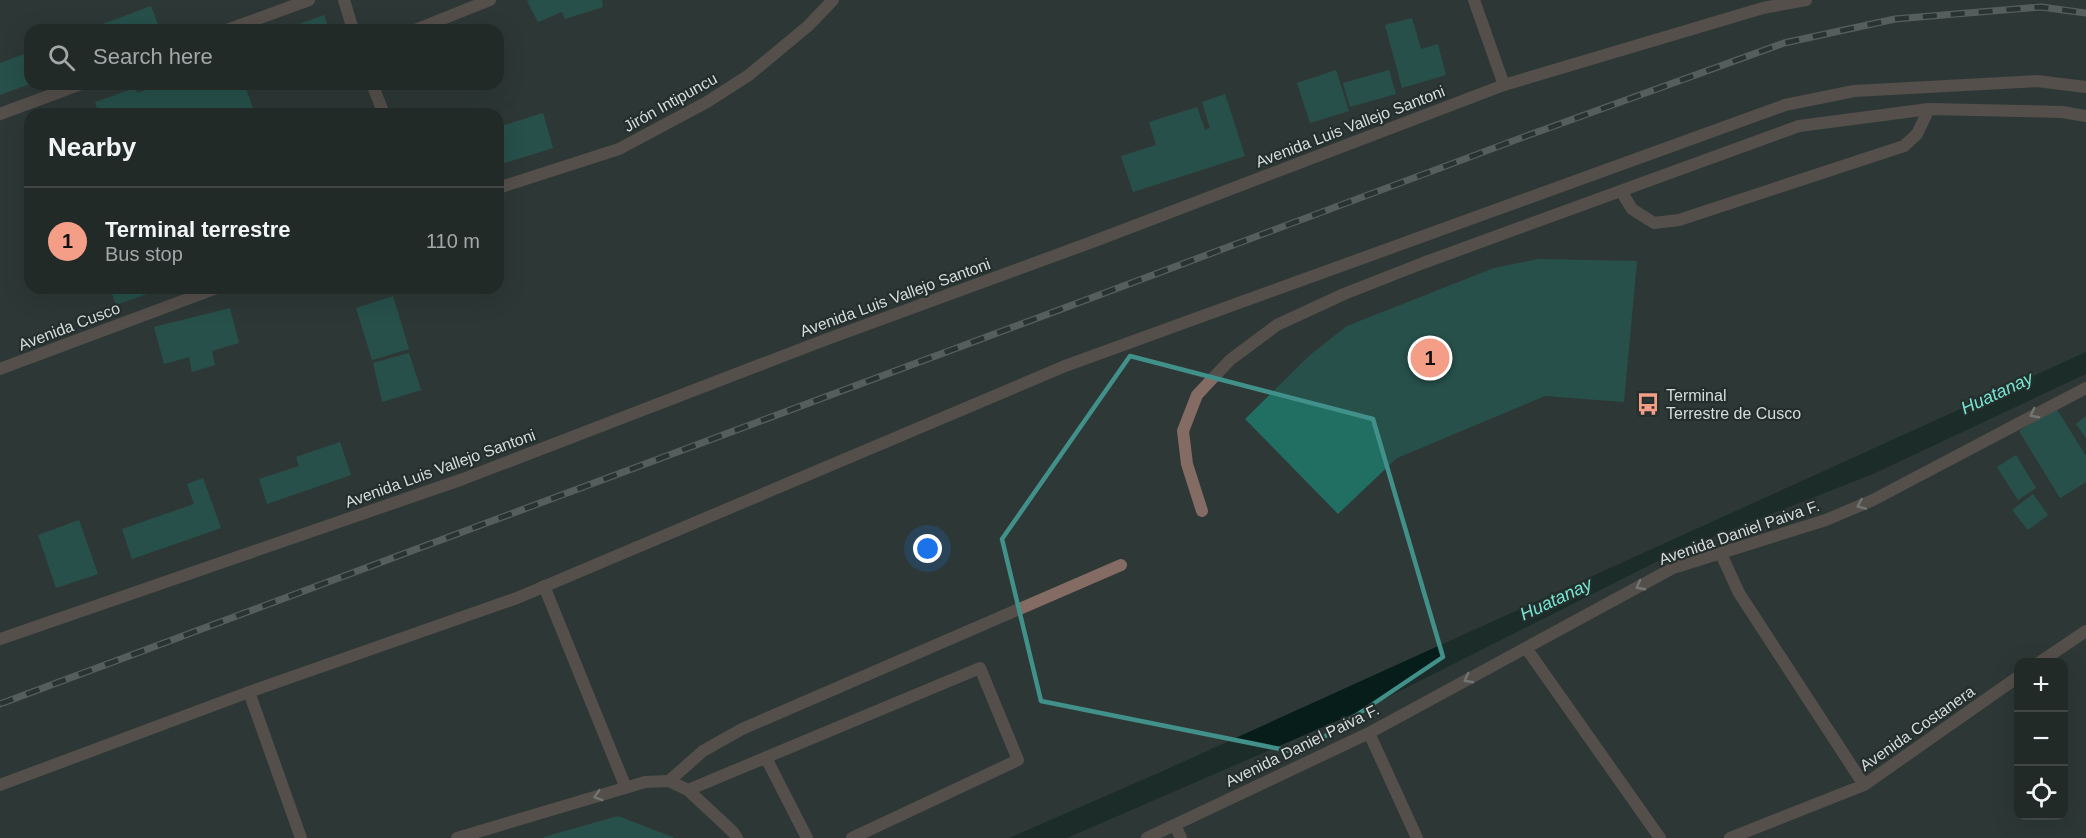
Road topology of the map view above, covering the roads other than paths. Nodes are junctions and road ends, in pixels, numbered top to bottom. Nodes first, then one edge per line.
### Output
1 (309, 0) edge
2 (344, 0) edge
3 (490, 0) edge
4 (833, 0) edge
5 (1474, 0) edge
6 (1806, 0) edge
7 (243, 24) edge
8 (351, 24) edge
9 (430, 24) edge
10 (1504, 85) junction
11 (2086, 87) edge
12 (65, 90) edge
13 (374, 90) edge
14 (382, 108) edge
15 (1929, 109) junction
16 (0, 114) edge
17 (2086, 116) edge
18 (504, 186) edge
19 (1621, 191) junction
20 (201, 294) edge
21 (0, 369) edge
22 (2086, 388) edge
23 (1202, 511) dead end
24 (1721, 554) junction
25 (1121, 565) dead end
26 (544, 586) junction
27 (2086, 631) edge
28 (0, 639) edge
29 (1526, 648) junction
30 (2047, 658) edge
31 (2014, 681) edge
32 (249, 692) junction
33 (1369, 733) junction
34 (766, 758) junction
35 (669, 781) junction
36 (1864, 784) junction
37 (0, 785) edge
38 (626, 788) junction
39 (688, 790) junction
40 (1175, 825) junction
41 (301, 838) edge
42 (457, 838) edge
43 (736, 838) edge
44 (807, 838) edge
45 (852, 838) edge
46 (1147, 838) edge
47 (1181, 838) edge
48 (1417, 838) edge
49 (1660, 838) edge
50 (1730, 838) edge

1 - 7 street
2 - 8 street
3 - 9 street
4 - 18 street, Jirón Intipuncu
5 - 10 street
6 - 10 street, Avenida Luis Vallejo Santoni
10 - 28 street, Avenida Luis Vallejo Santoni
11 - 26 street
12 - 16 street
13 - 14 street
15 - 17 street
15 - 19 street
15 - 19 street
19 - 23 street
20 - 21 street, Avenida Cusco
22 -> 24 street, Avenida Daniel Paiva F.
24 -> 29 street, Avenida Daniel Paiva F.
24 - 36 street
25 - 35 street
26 - 32 street
26 - 38 street
27 - 30 street
29 -> 33 street, Avenida Daniel Paiva F.
29 - 49 street
31 - 36 street, Avenida Costanera
32 - 37 street
32 - 41 street
33 - 40 street, Avenida Daniel Paiva F.
33 - 48 street
34 - 39 street
34 - 44 street
34 - 45 street
35 - 38 street
35 - 39 street
36 - 50 street, Avenida Costanera
38 -> 42 street
39 - 43 street
40 - 46 street, Avenida Daniel Paiva F.
40 - 47 street

